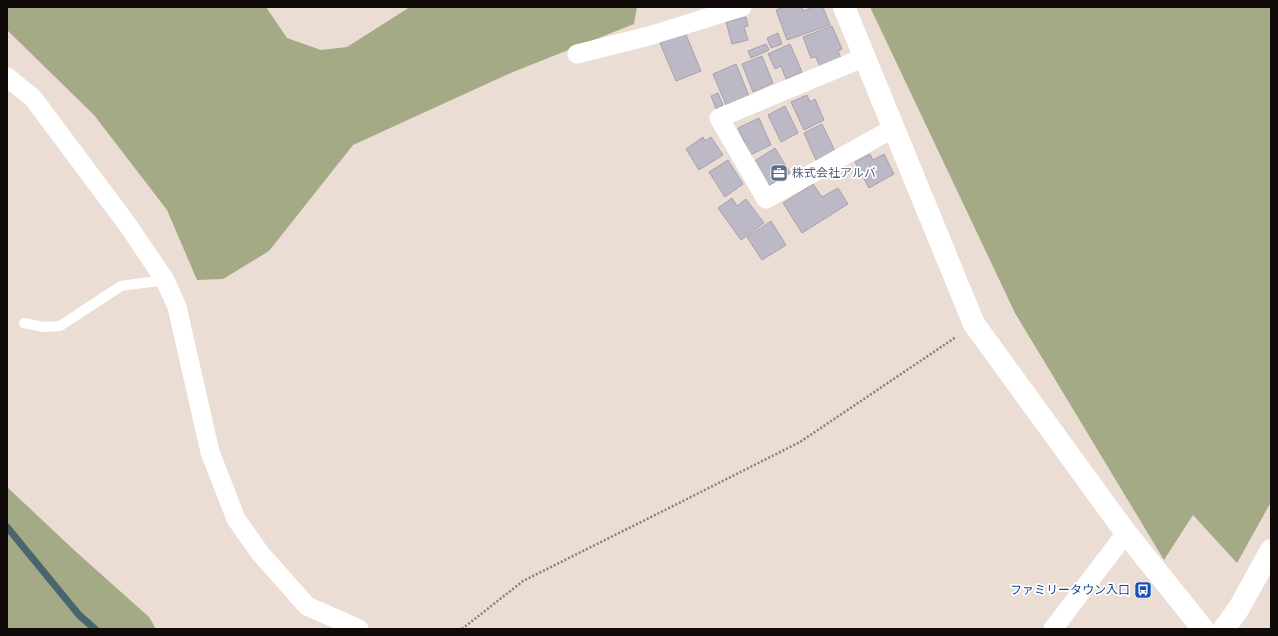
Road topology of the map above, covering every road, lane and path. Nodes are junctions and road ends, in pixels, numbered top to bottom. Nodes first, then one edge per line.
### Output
1 (742, 7) edge
2 (844, 7) edge
3 (577, 54) dead end
4 (865, 57) junction
5 (7, 77) edge
6 (894, 128) junction
7 (165, 280) junction
8 (24, 323) dead end
9 (974, 324) junction
10 (1126, 533) junction
11 (1271, 550) edge
12 (359, 629) edge
13 (462, 629) edge
14 (1053, 629) edge
15 (1203, 629) edge
16 (1224, 629) edge

1 - 3 street
2 - 4 street
4 - 6 street
4 - 6 street
5 - 7 street
6 - 9 street
7 - 8 lane
7 - 12 street
9 - 10 street
9 - 13 path
10 - 14 street
10 - 15 street
11 - 16 street

